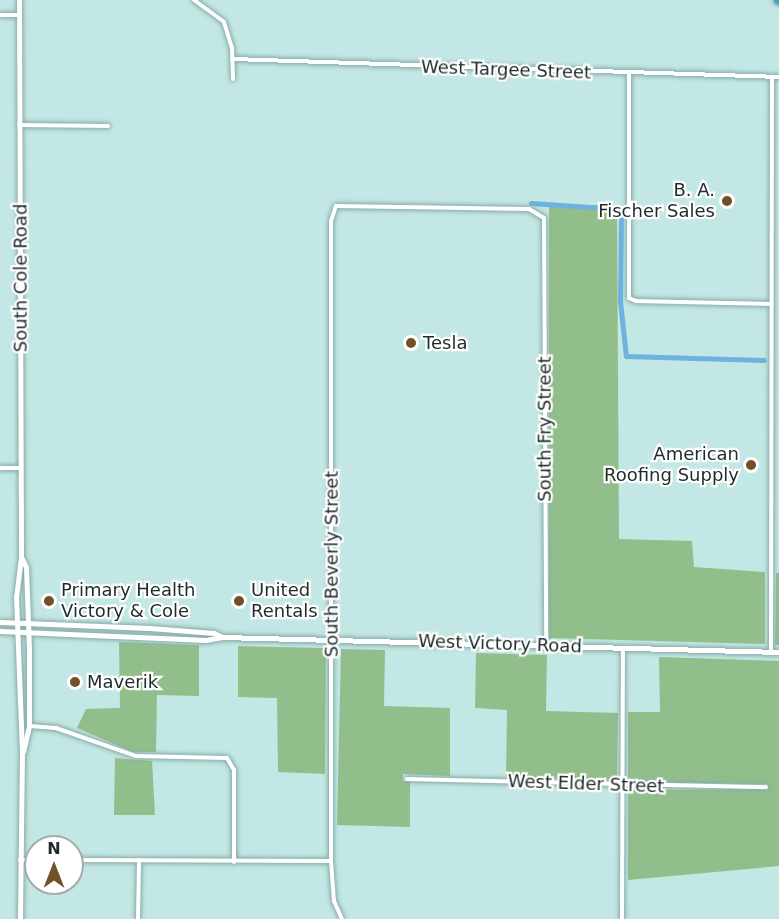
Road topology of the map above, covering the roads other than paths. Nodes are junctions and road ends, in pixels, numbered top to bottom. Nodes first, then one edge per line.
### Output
1 (19, 0) edge
2 (194, 0) edge
3 (0, 15) edge
4 (20, 15) junction
5 (232, 59) junction
6 (629, 73) junction
7 (771, 77) junction
8 (779, 77) edge
9 (233, 79) dead end
10 (19, 125) junction
11 (108, 126) dead end
12 (541, 214) joint
13 (771, 304) junction
14 (771, 362) junction
15 (779, 363) edge
16 (0, 468) edge
17 (21, 468) junction
18 (21, 557) junction
19 (0, 622) edge
20 (16, 622) junction
21 (27, 622) junction
22 (0, 631) edge
23 (17, 632) junction
24 (28, 632) junction
25 (197, 632) junction
26 (169, 637) junction
27 (222, 637) junction
28 (332, 640) junction
29 (546, 645) junction
30 (623, 648) junction
31 (771, 651) junction
32 (779, 652) edge
33 (21, 710) junction
34 (29, 726) junction
35 (22, 753) junction
36 (407, 779) dead end
37 (623, 785) junction
38 (766, 787) dead end
39 (20, 860) junction
40 (24, 860) edge
41 (84, 860) edge
42 (139, 861) junction
43 (234, 861) junction
44 (332, 861) junction
45 (20, 919) edge
46 (138, 919) edge
47 (342, 919) edge
48 (622, 919) edge

1 - 4 main road, South Cole Road
2 - 5 street
3 - 4 street
4 - 10 main road, South Cole Road
5 - 6 street, West Targee Street
5 - 9 street
6 - 7 street, West Targee Street
6 - 13 street
7 - 8 street, West Targee Street
7 - 13 street
10 - 11 street
10 - 17 main road, South Cole Road
12 - 28 street, South Beverly Street
12 - 29 street, South Fry Street
13 - 14 street
14 - 15 street
14 - 31 street
16 - 17 street
17 - 18 main road, South Cole Road
18 - 20 main road, South Cole Road
18 - 21 main road, South Cole Road
19 - 20 main road, West Victory Road
20 - 21 main road, West Victory Road
20 - 23 main road, South Cole Road
21 - 24 main road, South Cole Road
21 - 25 main road, West Victory Road
22 - 23 main road, West Victory Road
23 - 24 main road, West Victory Road
23 - 33 main road, South Cole Road
24 - 26 main road, West Victory Road
24 - 34 main road, South Cole Road
25 - 26 main road, West Victory Road
25 - 27 main road, West Victory Road
26 - 27 main road, West Victory Road
27 - 28 main road, West Victory Road
28 - 29 main road, West Victory Road
28 - 44 street, South Beverly Street
29 - 30 main road, West Victory Road
30 - 31 main road, West Victory Road
30 - 37 street
31 - 32 main road, West Victory Road
33 - 34 main road, South Cole Road
33 - 35 main road, South Cole Road
34 - 35 main road, South Cole Road
34 - 43 street
35 - 39 main road, South Cole Road
36 - 37 street, West Elder Street
37 - 38 street, West Elder Street
37 - 48 street
39 - 40 street
39 - 45 main road, South Cole Road
41 - 42 street
42 - 43 street
42 - 46 street
43 - 44 street
44 - 47 street, South Beverly Street

